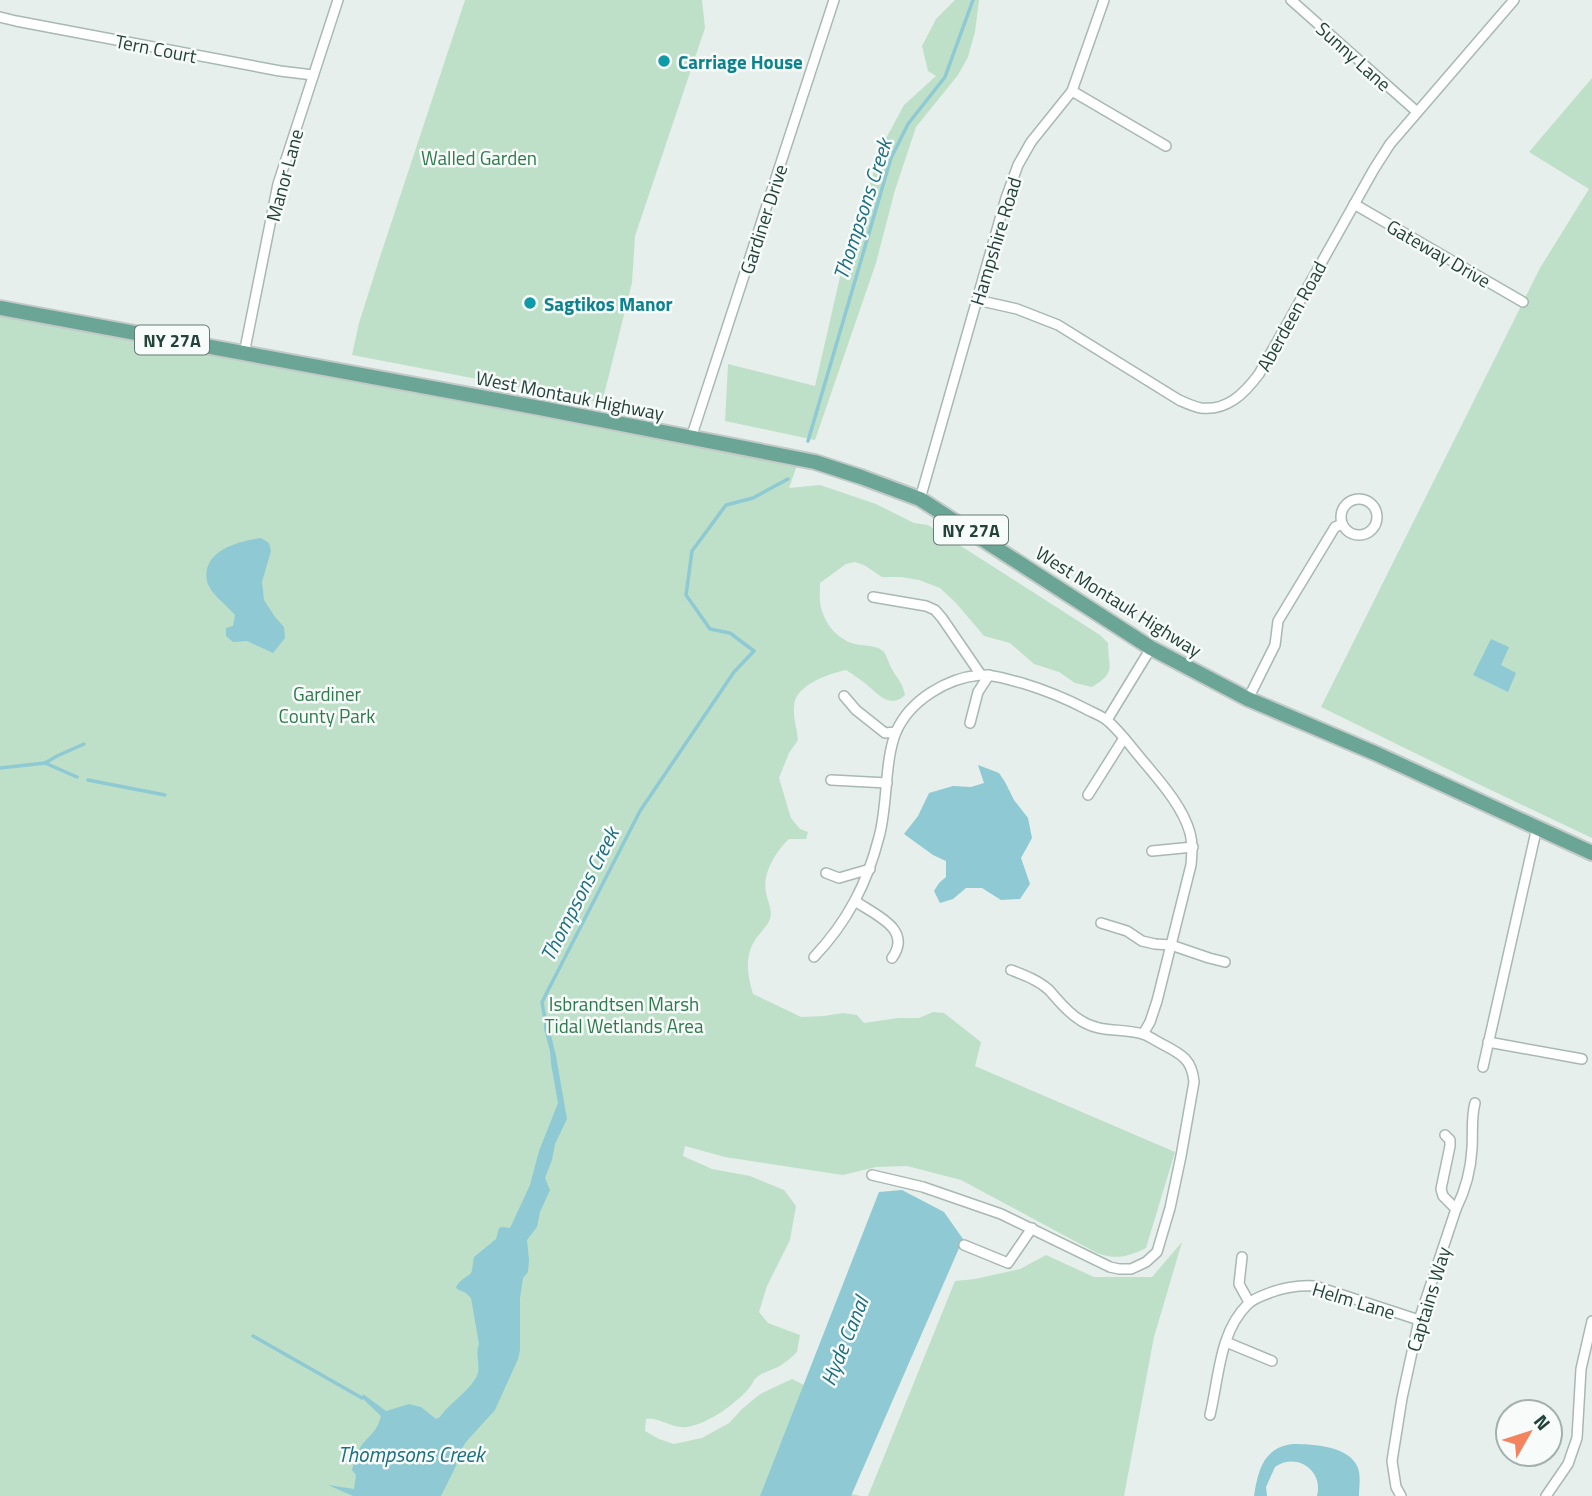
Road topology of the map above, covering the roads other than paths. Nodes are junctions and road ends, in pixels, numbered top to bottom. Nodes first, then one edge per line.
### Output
1 (338, 0) edge
2 (834, 0) edge
3 (1104, 0) edge
4 (1291, 0) edge
5 (1514, 0) edge
6 (0, 17) edge
7 (313, 75) junction
8 (1072, 91) junction
9 (1416, 111) junction
10 (1166, 146) dead end
11 (1354, 204) junction
12 (977, 300) junction
13 (1523, 302) dead end
14 (0, 308) edge
15 (244, 354) junction
16 (691, 438) junction
17 (920, 499) junction
18 (1342, 524) junction
19 (873, 597) dead end
20 (1151, 648) junction
21 (985, 675) junction
22 (844, 696) dead end
23 (1248, 699) junction
24 (1107, 720) junction
25 (970, 723) dead end
26 (896, 732) junction
27 (1125, 738) junction
28 (831, 780) dead end
29 (887, 783) junction
30 (1088, 795) dead end
31 (1537, 827) junction
32 (1193, 847) junction
33 (1152, 851) dead end
34 (1592, 853) edge
35 (870, 869) junction
36 (826, 873) dead end
37 (855, 901) junction
38 (1101, 923) dead end
39 (1171, 945) junction
40 (814, 957) dead end
41 (892, 958) dead end
42 (1225, 962) dead end
43 (1011, 970) dead end
44 (1143, 1034) junction
45 (1488, 1042) junction
46 (1583, 1059) dead end
47 (1483, 1067) dead end
48 (1475, 1103) dead end
49 (1445, 1135) dead end
50 (872, 1175) dead end
51 (1456, 1209) junction
52 (1032, 1228) junction
53 (964, 1245) dead end
54 (1242, 1257) dead end
55 (1249, 1302) junction
56 (1419, 1320) junction
57 (1592, 1321) edge
58 (1226, 1342) junction
59 (1272, 1361) dead end
60 (1210, 1415) dead end
61 (1401, 1496) edge
62 (1546, 1496) edge

1 - 7 street, Manor Lane
2 - 16 street, Gardiner Drive
3 - 8 street, Hampshire Road
4 - 9 street, Sunny Lane
5 - 9 street, Aberdeen Road
6 - 7 street, Tern Court
7 - 15 street, Manor Lane
8 - 10 street
8 - 12 street, Hampshire Road
9 - 11 street, Aberdeen Road
11 - 12 street, Aberdeen Road
11 - 13 street, Gateway Drive
12 - 17 street, Hampshire Road
14 - 15 main road, NY 27A
15 - 16 main road, West Montauk Highway / NY 27A
16 - 17 main road, West Montauk Highway / NY 27A
17 - 20 main road, West Montauk Highway / NY 27A
18 - 18 street
18 - 23 street
19 - 21 street
20 - 23 main road, West Montauk Highway / NY 27A
20 - 24 street
21 - 24 street
21 - 25 street
21 - 26 street
22 - 26 street
23 - 31 main road, West Montauk Highway / NY 27A
24 - 27 street
26 - 29 street
27 - 30 street
27 - 32 street
28 - 29 street
29 - 35 street
31 - 34 main road, West Montauk Highway / NY 27A
31 - 45 street
32 - 33 street
32 - 39 street
35 - 36 street
35 - 37 street
37 - 40 street
37 - 41 street
38 - 39 street
39 - 42 street
39 - 44 street
43 - 44 street
44 - 52 street
45 - 46 street
45 - 47 street
48 - 51 street, Captains Way
49 - 51 street
50 - 52 street
51 - 56 street, Captains Way
52 - 53 street
54 - 55 street
55 - 56 street, Helm Lane
55 - 58 street
56 - 61 street, Captains Way
57 - 62 street
58 - 59 street
58 - 60 street

